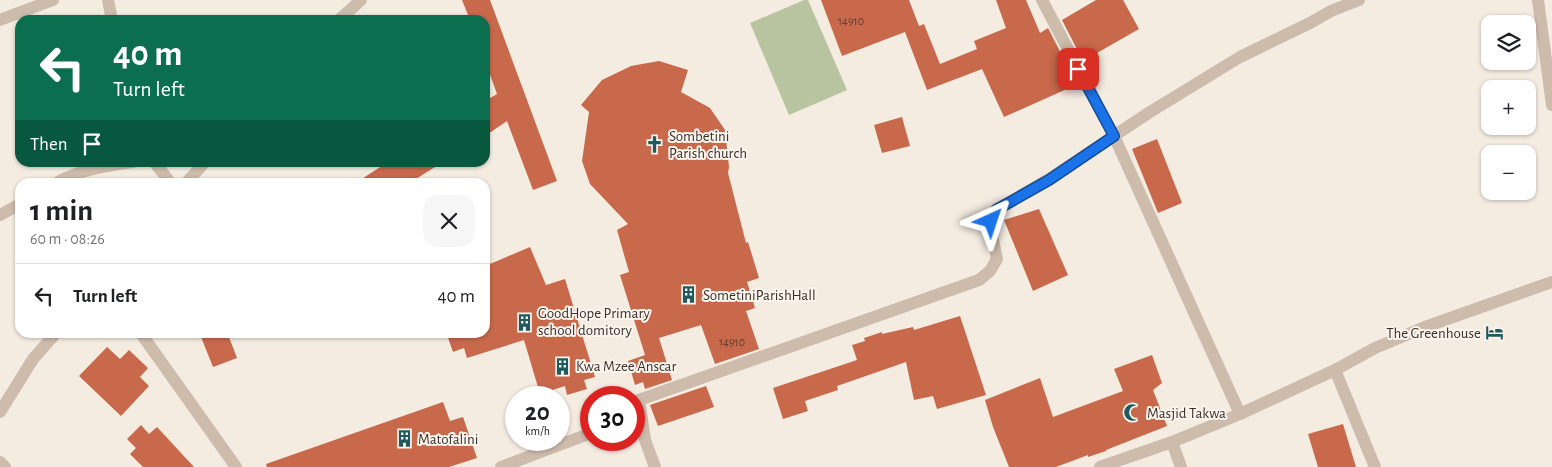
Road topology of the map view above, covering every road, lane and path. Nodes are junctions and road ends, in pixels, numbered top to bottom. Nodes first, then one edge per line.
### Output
1 (52, 0) edge
2 (108, 0) edge
3 (361, 0) edge
4 (1042, 0) edge
5 (1359, 0) edge
6 (1538, 0) edge
7 (111, 15) edge
8 (344, 15) edge
9 (0, 20) edge
10 (1552, 105) edge
11 (1114, 136) junction
12 (95, 167) edge
13 (158, 167) edge
14 (201, 167) edge
15 (66, 178) edge
16 (167, 178) edge
17 (191, 178) edge
18 (15, 207) edge
19 (0, 215) edge
20 (1552, 282) edge
21 (52, 338) edge
22 (144, 338) edge
23 (1335, 370) junction
24 (645, 401) edge
25 (0, 412) edge
26 (1240, 414) junction
27 (580, 437) edge
28 (645, 440) edge
29 (1172, 442) junction
30 (0, 462) edge
31 (5, 467) edge
32 (236, 467) edge
33 (501, 467) edge
34 (655, 467) edge
35 (1100, 467) edge
36 (1181, 467) edge
37 (1375, 467) edge

1 - 9 street
2 - 7 street
3 - 8 street
4 - 11 street
5 - 11 street
6 - 10 street
11 - 24 street
11 - 26 street
12 - 15 street
13 - 16 street
14 - 17 street
18 - 19 street
20 - 23 street
21 - 25 street
22 - 32 street
23 - 26 street
23 - 37 street
26 - 29 street
27 - 33 street
28 - 34 street
29 - 35 street
29 - 36 street
30 - 31 street

